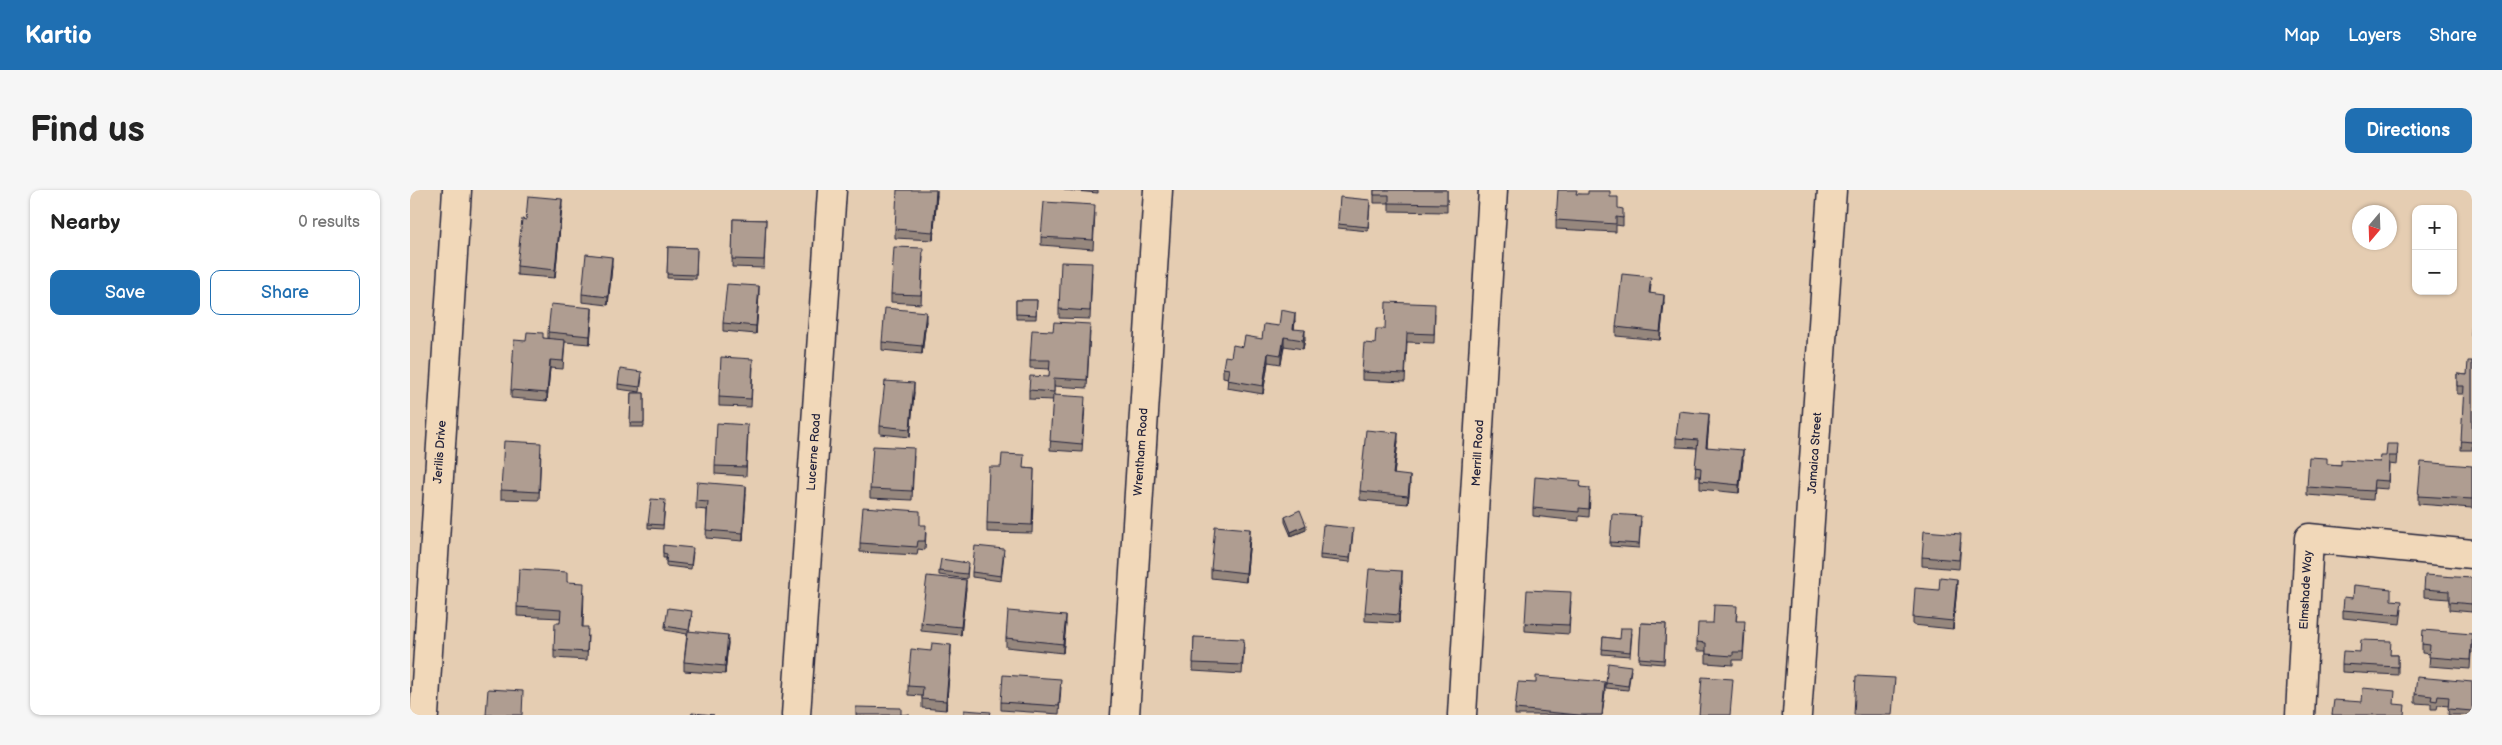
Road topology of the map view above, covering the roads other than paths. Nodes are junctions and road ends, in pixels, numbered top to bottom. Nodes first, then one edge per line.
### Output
1 (457, 190) edge
2 (832, 190) edge
3 (1158, 190) edge
4 (1493, 190) edge
5 (1832, 190) edge
6 (2472, 554) edge
7 (419, 642) edge
8 (424, 715) edge
9 (796, 715) edge
10 (1125, 715) edge
11 (1462, 715) edge
12 (1797, 715) edge
13 (2300, 715) edge

1 - 7 street, Jerilis Drive
2 - 9 street, Lucerne Road
3 - 10 street, Wrentham Road
4 - 11 street, Merrill Road
5 - 12 street, Jamaica Street
6 - 13 street, Elmshade Way
7 - 8 street, Jerilis Drive

